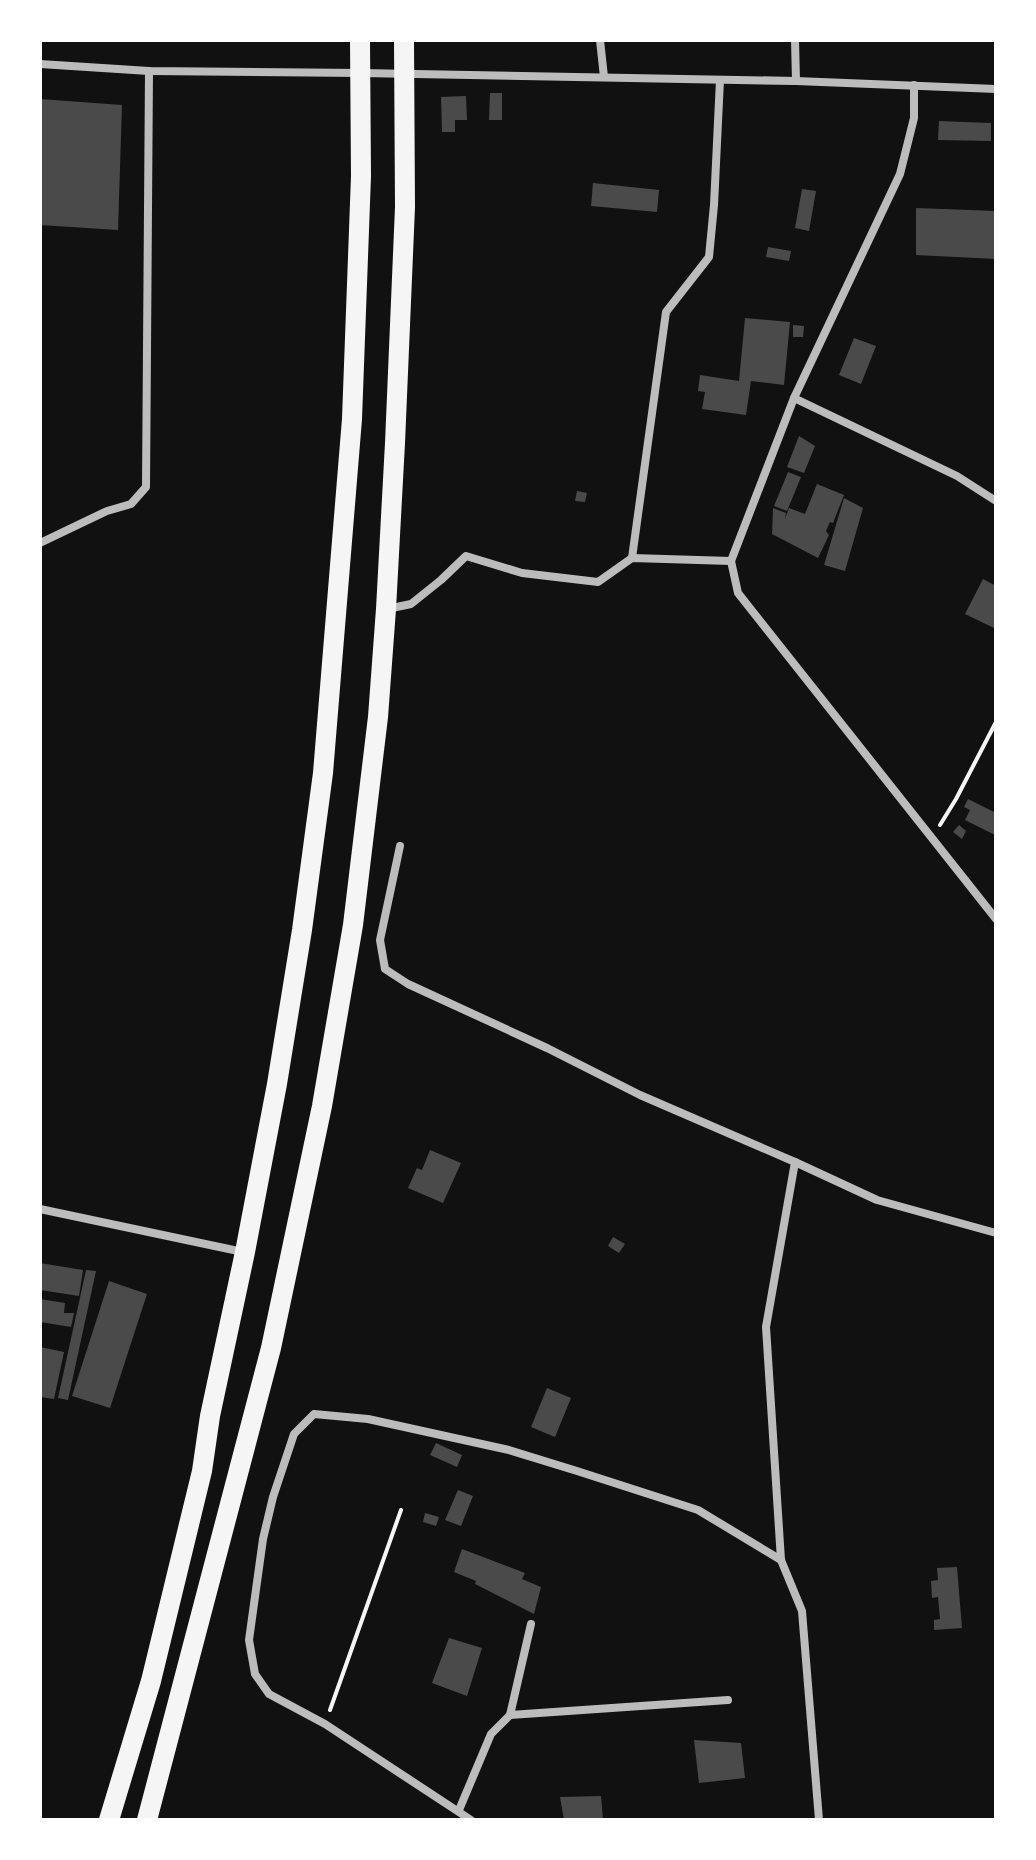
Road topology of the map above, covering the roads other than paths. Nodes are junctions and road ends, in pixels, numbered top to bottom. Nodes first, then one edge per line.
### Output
1 (360, 40) edge
2 (404, 40) edge
3 (600, 40) edge
4 (795, 40) edge
5 (40, 64) edge
6 (149, 71) junction
7 (361, 73) junction
8 (405, 74) junction
9 (604, 77) junction
10 (720, 80) junction
11 (796, 81) junction
12 (914, 85) junction
13 (996, 89) edge
14 (794, 398) junction
15 (996, 501) edge
16 (40, 543) edge
17 (632, 558) junction
18 (731, 561) junction
19 (386, 609) junction
20 (400, 846) dead end
21 (996, 919) edge
22 (795, 1162) junction
23 (40, 1209) edge
24 (996, 1233) edge
25 (245, 1252) junction
26 (781, 1560) junction
27 (531, 1624) dead end
28 (728, 1700) dead end
29 (510, 1715) junction
30 (459, 1810) junction
31 (109, 1820) edge
32 (147, 1820) edge
33 (471, 1820) edge
34 (819, 1820) edge

1 - 7 main road
2 - 8 main road
3 - 9 street
4 - 11 street
5 - 6 street
6 - 7 street
6 - 16 street
7 - 8 street
7 - 25 main road
8 - 9 street
8 - 19 main road
9 - 10 street
10 - 11 street
10 - 17 street
11 - 12 street
12 - 13 street
12 - 14 street
14 - 15 street
14 - 18 street
17 - 18 street
17 - 19 street
18 - 21 street
19 - 32 main road
20 - 22 street
22 - 24 street
22 - 26 street
23 - 25 street
25 - 31 main road
26 - 30 street
26 - 34 street
27 - 29 street
28 - 29 street
29 - 30 street
30 - 33 street

